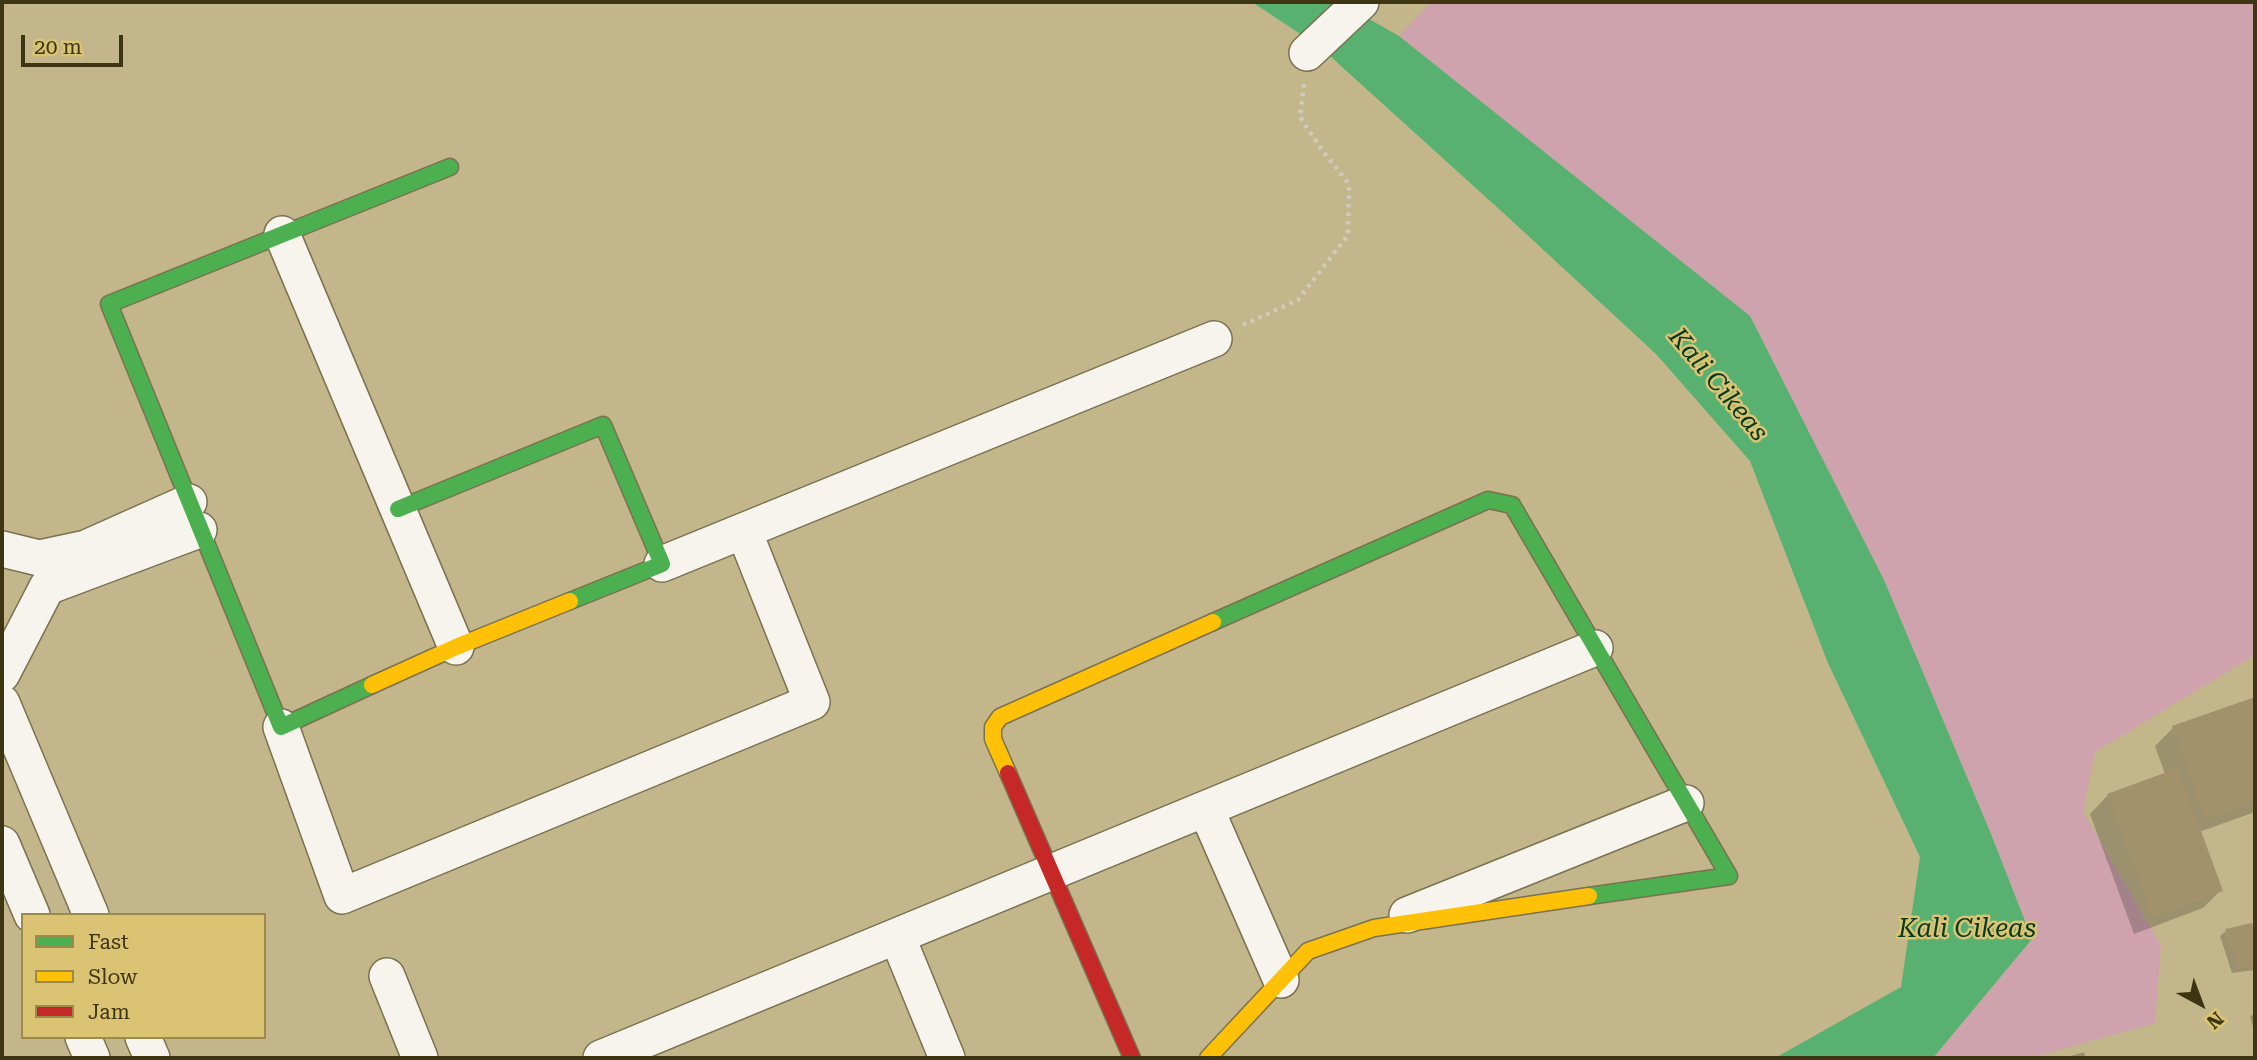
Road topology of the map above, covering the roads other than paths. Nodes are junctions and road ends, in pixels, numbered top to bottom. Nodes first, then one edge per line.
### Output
1 (1361, 2) edge
2 (1307, 53) road end
3 (450, 167) dead end
4 (282, 234) junction
5 (1214, 339) road end
6 (397, 509) junction
7 (194, 516) junction
8 (744, 531) junction
9 (2, 550) edge
10 (662, 564) junction
11 (456, 647) junction
12 (1595, 648) junction
13 (2, 674) edge
14 (2, 703) edge
15 (281, 727) junction
16 (1686, 803) junction
17 (1206, 808) junction
18 (2, 844) edge
19 (1052, 872) junction
20 (31, 913) edge
21 (90, 913) edge
22 (1374, 928) junction
23 (897, 936) junction
24 (387, 976) dead end
25 (1281, 980) junction
26 (84, 1039) edge
27 (144, 1039) edge
28 (92, 1058) edge
29 (152, 1058) edge
30 (420, 1058) edge
31 (601, 1058) edge
32 (947, 1058) edge
33 (1132, 1058) edge
34 (1208, 1058) edge

1 - 2 street
3 - 4 street
4 - 6 street
4 - 7 street
5 - 8 street
6 - 10 street
6 - 11 street
7 - 9 street
7 - 13 street
7 - 15 street
8 - 10 street
8 - 15 street
10 - 11 street
11 - 15 street
12 - 16 street
12 - 17 street
12 - 19 street
14 - 21 street
16 - 22 street
16 - 22 street
17 - 19 street
17 - 25 street
18 - 20 street
19 - 23 street
19 - 33 street
22 - 25 street
23 - 31 street
23 - 32 street
24 - 30 street
25 - 34 street
26 - 28 street
27 - 29 street

